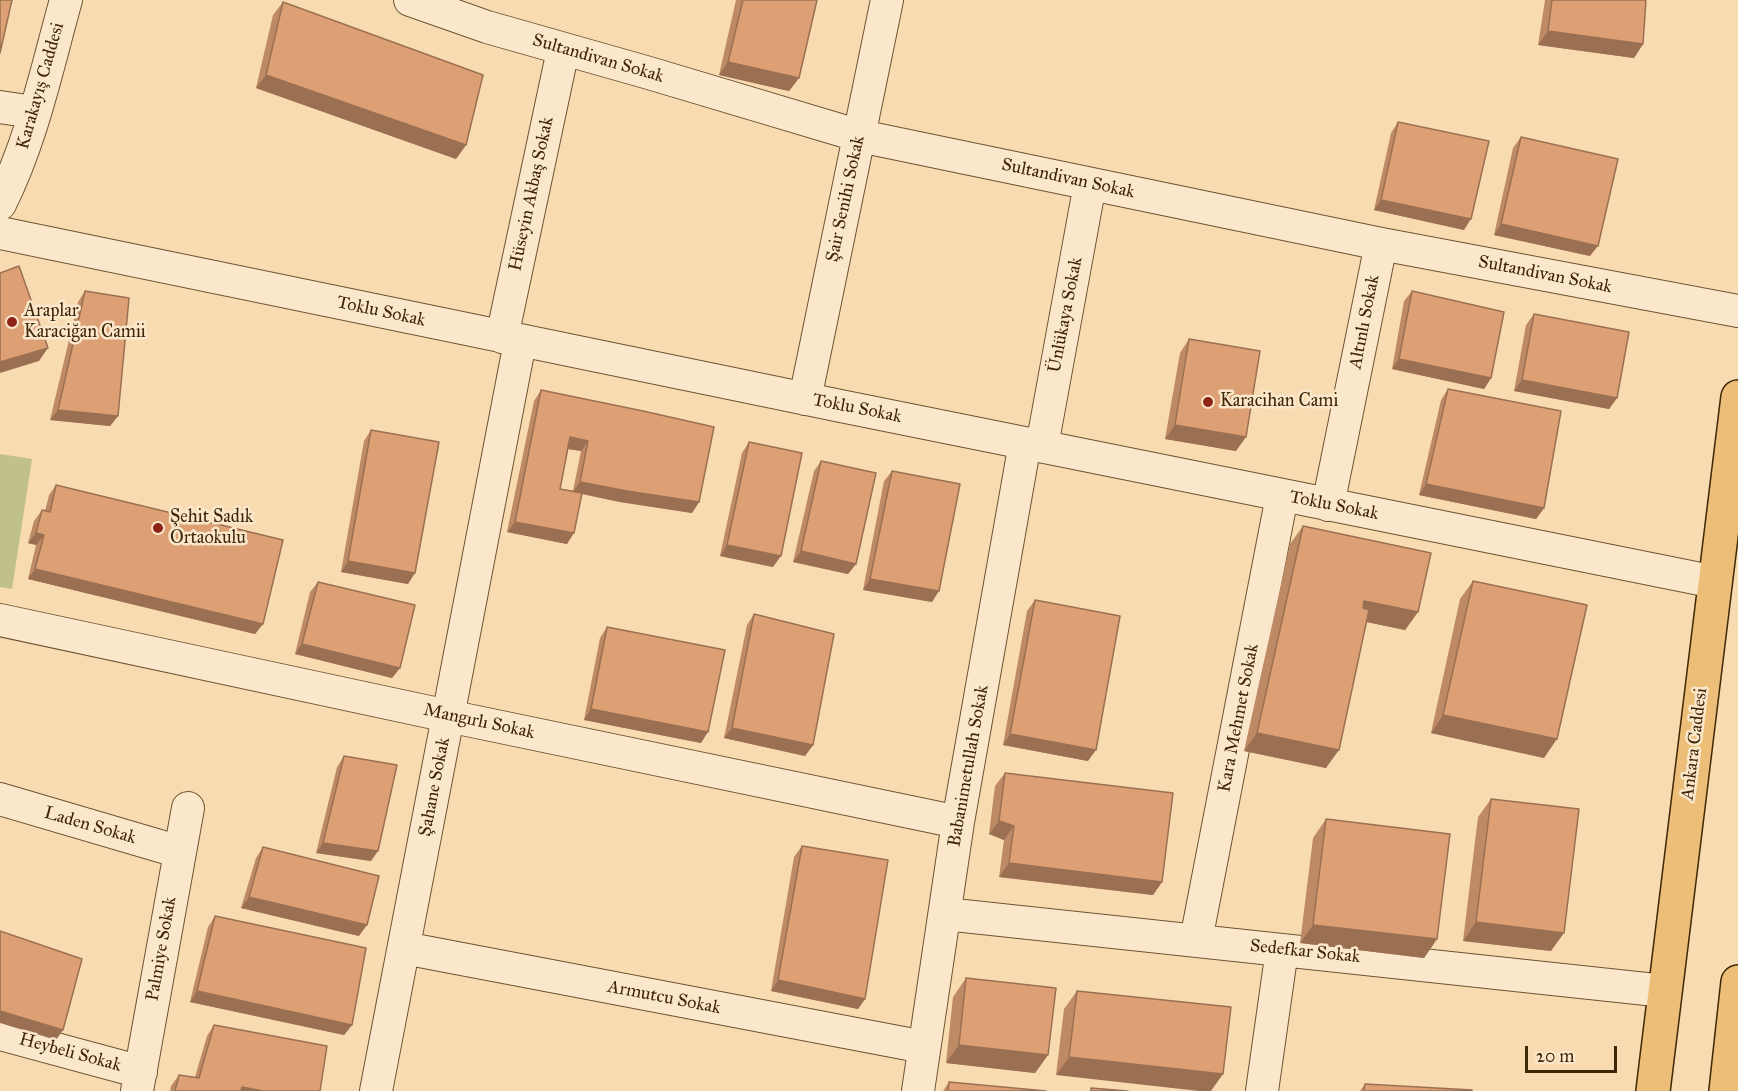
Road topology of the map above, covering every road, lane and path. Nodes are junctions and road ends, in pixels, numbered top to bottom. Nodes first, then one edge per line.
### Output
1 (66, 0) edge
2 (410, 0) edge
3 (887, 0) edge
4 (563, 50) junction
5 (0, 107) edge
6 (34, 112) junction
7 (860, 136) junction
8 (1090, 184) junction
9 (0, 204) edge
10 (0, 233) edge
11 (1381, 244) junction
12 (1738, 311) edge
13 (511, 339) junction
14 (1738, 397) edge
15 (805, 399) junction
16 (1034, 445) junction
17 (1282, 496) junction
18 (1328, 505) junction
19 (1715, 582) junction
20 (0, 620) edge
21 (448, 716) junction
22 (0, 799) edge
23 (188, 808) dead end
24 (958, 822) junction
25 (180, 852) junction
26 (945, 914) junction
27 (1196, 940) junction
28 (404, 948) junction
29 (1282, 950) junction
30 (1738, 982) edge
31 (1665, 991) junction
32 (0, 1034) edge
33 (924, 1047) junction
34 (139, 1081) edge
35 (376, 1091) edge
36 (918, 1091) edge
37 (1262, 1091) edge
38 (1653, 1091) edge
39 (1726, 1091) edge

1 - 6 street, Karakayış Caddesi
2 - 4 street, Sultandivan Sokak
3 - 7 street, Şair Senihi Sokak
4 - 7 street, Sultandivan Sokak
4 - 13 street, Hüseyin Akbaş Sokak
5 - 6 street
6 - 9 street, Karakayış Caddesi
7 - 8 street, Sultandivan Sokak
7 - 15 street, Şair Senihi Sokak
8 - 11 street, Sultandivan Sokak
8 - 16 street, Ünlükaya Sokak
10 - 13 street, Toklu Sokak
11 - 12 street, Sultandivan Sokak
11 - 18 street, Altınlı Sokak
13 - 15 street, Toklu Sokak
13 - 21 street, Şahane Sokak
14 - 19 main road, Ankara Caddesi
15 - 16 street, Toklu Sokak
16 - 17 street, Toklu Sokak
16 - 24 street, Babanimetullah Sokak
17 - 18 street, Toklu Sokak
17 - 27 street, Kara Mehmet Sokak
18 - 19 street, Toklu Sokak
19 - 31 main road, Ankara Caddesi
20 - 21 street, Mangırlı Sokak
21 - 24 street, Mangırlı Sokak
21 - 28 street, Şahane Sokak
22 - 25 street, Laden Sokak
23 - 25 street, Palmiye Sokak
24 - 26 street, Babanimetullah Sokak
25 - 34 street, Palmiye Sokak
26 - 27 street, Sedefkar Sokak
26 - 33 street, Babanimetullah Sokak
27 - 29 street, Sedefkar Sokak
28 - 33 street, Armutcu Sokak
28 - 35 street, Şahane Sokak
29 - 31 street, Sedefkar Sokak
29 - 37 street
30 - 39 main road
31 - 38 main road, Ankara Caddesi
32 - 34 street, Heybeli Sokak
33 - 36 street, Babanimetullah Sokak

